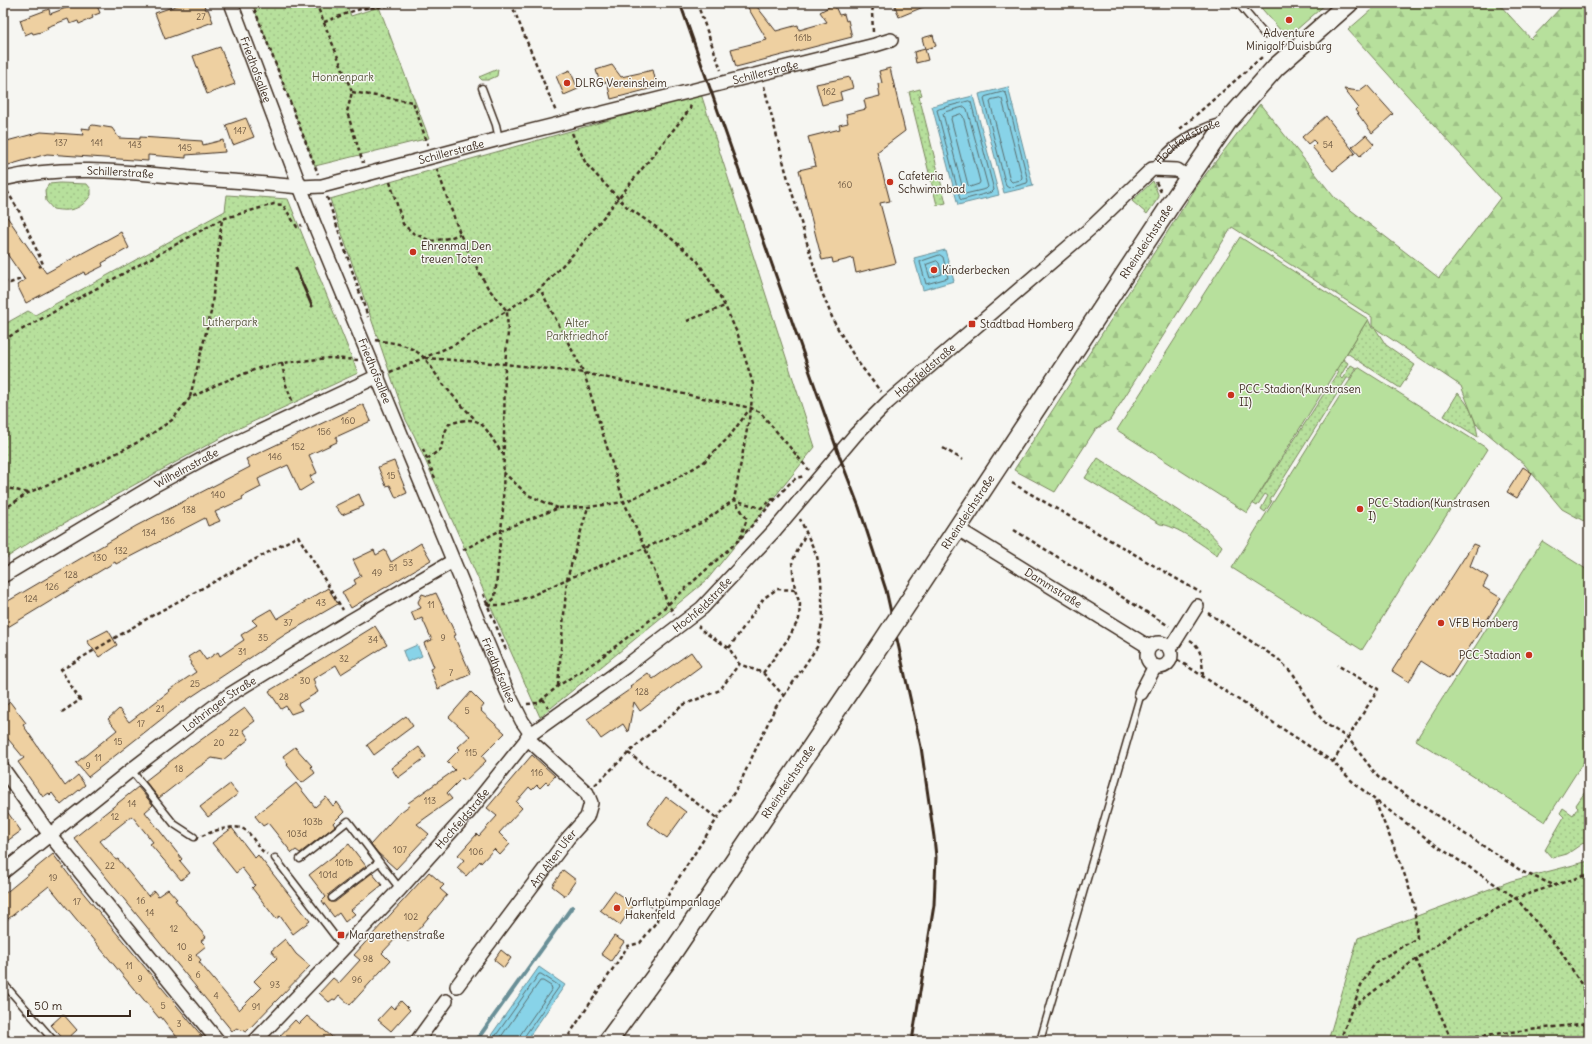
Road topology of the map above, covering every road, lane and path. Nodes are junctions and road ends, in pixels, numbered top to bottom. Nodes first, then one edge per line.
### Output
1 (231, 3) edge
2 (252, 3) edge
3 (316, 3) edge
4 (398, 3) edge
5 (511, 3) edge
6 (697, 3) edge
7 (874, 3) edge
8 (1238, 3) edge
9 (1349, 3) edge
10 (324, 22) junction
11 (1265, 35) dead end
12 (891, 40) dead end
13 (875, 45) junction
14 (1274, 46) dead end
15 (760, 74) junction
16 (725, 83) junction
17 (482, 88) dead end
18 (694, 90) junction
19 (352, 92) junction
20 (1228, 121) junction
21 (563, 124) junction
22 (1176, 132) dead end
23 (499, 139) junction
24 (433, 157) junction
25 (386, 170) junction
26 (1152, 170) junction
27 (367, 175) junction
28 (1189, 178) junction
29 (5, 184) edge
30 (322, 186) junction
31 (300, 187) junction
32 (1162, 194) dead end
33 (618, 197) junction
34 (222, 219) junction
35 (313, 221) junction
36 (460, 234) junction
37 (39, 267) dead end
38 (24, 278) dead end
39 (3, 281) edge
40 (540, 289) junction
41 (725, 306) junction
42 (507, 311) junction
43 (368, 318) dead end
44 (687, 321) dead end
45 (374, 333) dead end
46 (3, 340) edge
47 (376, 340) junction
48 (378, 347) dead end
49 (424, 358) junction
50 (371, 360) junction
51 (282, 362) junction
52 (505, 364) junction
53 (584, 372) junction
54 (378, 376) junction
55 (190, 398) junction
56 (888, 402) junction
57 (750, 408) junction
58 (298, 413) junction
59 (475, 419) junction
60 (421, 445) dead end
61 (943, 448) dead end
62 (503, 454) junction
63 (427, 459) junction
64 (963, 460) dead end
65 (503, 472) junction
66 (812, 474) dead end
67 (796, 478) dead end
68 (436, 480) dead end
69 (1012, 483) dead end
70 (3, 487) edge
71 (28, 493) junction
72 (778, 496) junction
73 (734, 500) junction
74 (624, 502) junction
75 (588, 507) junction
76 (559, 508) junction
77 (3, 510) edge
78 (958, 529) junction
79 (501, 530) junction
80 (1014, 530) dead end
81 (739, 540) junction
82 (460, 543) dead end
83 (645, 548) junction
84 (463, 550) junction
85 (466, 557) dead end
86 (453, 561) junction
87 (3, 576) edge
88 (567, 580) junction
89 (796, 590) junction
90 (481, 591) dead end
91 (1204, 594) dead end
92 (488, 604) junction
93 (668, 604) junction
94 (1196, 606) joint
95 (350, 621) junction
96 (685, 621) junction
97 (1180, 633) junction
98 (1149, 647) junction
99 (729, 648) junction
100 (506, 651) dead end
101 (1173, 656) junction
102 (740, 664) junction
103 (1337, 664) dead end
104 (1155, 666) junction
105 (763, 673) junction
106 (1204, 677) junction
107 (558, 686) junction
108 (1141, 693) joint
109 (784, 696) junction
110 (522, 700) dead end
111 (62, 712) dead end
112 (529, 736) junction
113 (1348, 738) junction
114 (628, 753) junction
115 (1333, 762) junction
116 (3, 769) edge
117 (131, 770) junction
118 (587, 793) junction
119 (1375, 800) junction
120 (717, 818) junction
121 (50, 835) junction
122 (194, 837) joint
123 (275, 858) joint
124 (300, 859) dead end
125 (379, 862) junction
126 (3, 872) edge
127 (1589, 874) edge
128 (1556, 886) junction
129 (400, 889) junction
130 (332, 898) dead end
131 (1516, 898) junction
132 (643, 900) dead end
133 (658, 912) junction
134 (344, 948) junction
135 (1416, 959) junction
136 (3, 983) edge
137 (457, 986) dead end
138 (1589, 996) edge
139 (446, 1001) dead end
140 (1352, 1008) junction
141 (1589, 1023) edge
142 (1451, 1040) edge
143 (54, 1041) edge
144 (218, 1041) edge
145 (255, 1041) edge
146 (417, 1041) edge
147 (565, 1041) edge
148 (608, 1041) edge
149 (1040, 1041) edge
150 (1340, 1041) edge

1 - 31 street, Friedhofsallee
2 - 30 path
3 - 10 path
4 - 10 path
5 - 21 path
6 - 16 path
7 - 13 path
8 - 11 lane
9 - 20 main road, Rheindeichstraße
10 - 19 path
12 - 13 street, Schillerstraße
13 - 15 street, Schillerstraße
14 - 22 path
15 - 16 street, Schillerstraße
15 - 56 path
16 - 18 street, Schillerstraße
17 - 23 lane
18 - 21 street, Schillerstraße
18 - 33 path
19 - 24 path
19 - 27 path
20 - 26 lane, Hochfeldstraße
20 - 28 main road, Rheindeichstraße
21 - 23 street, Schillerstraße
21 - 33 path
23 - 24 street, Schillerstraße
24 - 25 street, Schillerstraße
24 - 36 path
25 - 27 street, Schillerstraße
25 - 36 path
26 - 28 street, Hochfeldstraße
26 - 32 path
26 - 56 street, Hochfeldstraße
27 - 30 street, Schillerstraße
28 - 78 main road, Rheindeichstraße
29 - 31 street, Schillerstraße
29 - 37 path
30 - 31 street, Schillerstraße
30 - 43 path
31 - 35 street, Friedhofsallee
33 - 40 path
33 - 41 path
34 - 35 path
34 - 46 path
34 - 55 path
35 - 50 street, Friedhofsallee
36 - 42 path
38 - 39 path
40 - 42 path
40 - 53 path
41 - 44 path
41 - 57 path
42 - 49 path
42 - 52 path
45 - 47 path
47 - 48 path
47 - 49 path
49 - 52 path
49 - 54 path
49 - 59 path
50 - 51 path
50 - 54 street, Friedhofsallee
51 - 55 path
51 - 58 path
52 - 53 path
52 - 62 path
53 - 57 path
53 - 74 path
54 - 58 street, Wilhelmstraße
54 - 86 street, Friedhofsallee
55 - 71 path
56 - 96 street, Hochfeldstraße
57 - 66 path
57 - 73 path
57 - 74 path
58 - 87 street, Wilhelmstraße
59 - 62 path
59 - 63 path
60 - 63 path
61 - 64 path
62 - 65 path
63 - 68 path
65 - 76 path
65 - 79 path
67 - 72 path
69 - 91 path
70 - 71 path
71 - 77 path
72 - 73 path
72 - 81 path
73 - 81 path
73 - 83 path
74 - 75 path
74 - 83 path
75 - 76 path
75 - 88 path
76 - 79 path
78 - 98 street, Dammstraße
78 - 148 main road, Rheindeichstraße, bridge
79 - 84 path
79 - 92 path
80 - 97 path
81 - 93 path
82 - 84 path
83 - 88 path
83 - 93 path
84 - 85 path
84 - 86 path
86 - 95 street, Lothringer Straße
86 - 112 street, Friedhofsallee
88 - 92 path
88 - 107 path
89 - 99 path
89 - 105 path
89 - 109 path
90 - 92 path
92 - 100 path
93 - 96 path
93 - 107 path
94 - 97 street
94 - 113 path
95 - 111 path
95 - 117 street, Lothringer Straße
96 - 99 path
96 - 112 street, Hochfeldstraße
97 - 101 street
97 - 106 path
98 - 101 street
98 - 104 street
99 - 102 path
101 - 104 street
101 - 106 path
102 - 105 path
102 - 114 path
103 - 113 path
104 - 108 street
105 - 109 path
106 - 115 path
107 - 110 path
108 - 149 lane
109 - 120 path
112 - 118 street
112 - 129 street, Hochfeldstraße
113 - 115 path
113 - 128 path
114 - 118 path
114 - 120 path
115 - 119 path
116 - 121 street
117 - 121 street, Lothringer Straße
117 - 122 lane
118 - 137 street, Am Alten Ufer
119 - 131 path
119 - 140 path
120 - 133 path
121 - 126 street, Lothringer Straße
121 - 144 street
122 - 123 path
123 - 134 lane
124 - 125 lane
125 - 129 lane
125 - 130 lane
127 - 128 path
128 - 131 path
129 - 134 street, Hochfeldstraße
131 - 135 path
131 - 138 path
132 - 133 path
133 - 147 path
134 - 145 street, Hochfeldstraße
135 - 140 path
135 - 142 path
136 - 143 lane
139 - 146 street
140 - 150 path
141 - 142 path

